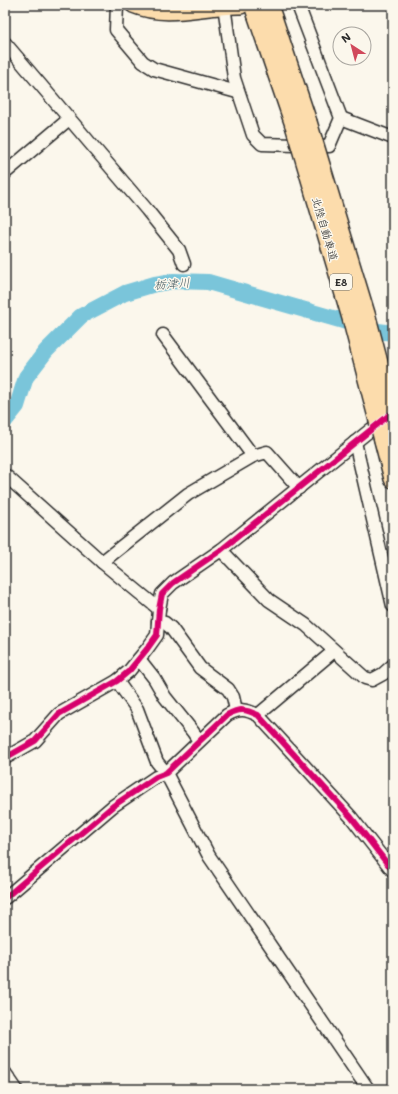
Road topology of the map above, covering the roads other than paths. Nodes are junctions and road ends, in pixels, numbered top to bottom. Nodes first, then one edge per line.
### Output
1 (116, 5) edge
2 (133, 5) edge
3 (224, 5) edge
4 (269, 5) edge
5 (298, 5) edge
6 (247, 6) edge
7 (5, 43) edge
8 (237, 92) junction
9 (341, 118) junction
10 (69, 119) junction
11 (301, 124) junction
12 (393, 138) edge
13 (5, 173) edge
14 (184, 264) dead end
15 (163, 335) dead end
16 (393, 412) edge
17 (393, 416) edge
18 (355, 442) junction
19 (253, 456) junction
20 (5, 475) edge
21 (393, 479) edge
22 (299, 488) junction
23 (221, 550) junction
24 (102, 562) junction
25 (393, 606) edge
26 (159, 610) junction
27 (158, 622) junction
28 (334, 651) junction
29 (139, 659) junction
30 (393, 666) edge
31 (117, 681) junction
32 (236, 710) junction
33 (258, 716) junction
34 (199, 741) junction
35 (5, 758) edge
36 (166, 773) junction
37 (393, 871) edge
38 (5, 898) edge
39 (5, 1073) edge
40 (16, 1089) edge
41 (368, 1089) edge

1 - 8 street
2 - 3 main road
3 - 6 main road
3 - 8 street
4 - 11 highway, 北陸自動車道 / E8
5 - 9 street
6 - 11 highway, 北陸自動車道 / E8
7 - 10 street
8 - 9 street
9 - 12 street
10 - 13 street
10 - 14 street
11 - 17 highway, 北陸自動車道 / E8, bridge
11 - 21 highway, 北陸自動車道 / E8, bridge
15 - 19 street
16 - 18 street
18 - 22 street
18 - 25 street
19 - 22 street
19 - 24 street
20 - 24 street
22 - 23 street
23 - 26 street
23 - 28 street
24 - 26 street
26 - 27 street
27 - 29 street
27 - 32 street
28 - 30 street
28 - 33 street
29 - 31 street
29 - 34 street
31 - 35 street
31 - 36 street
32 - 33 street
32 - 34 street
33 - 37 street
34 - 36 street
36 - 38 street
36 - 41 street
39 - 40 street

